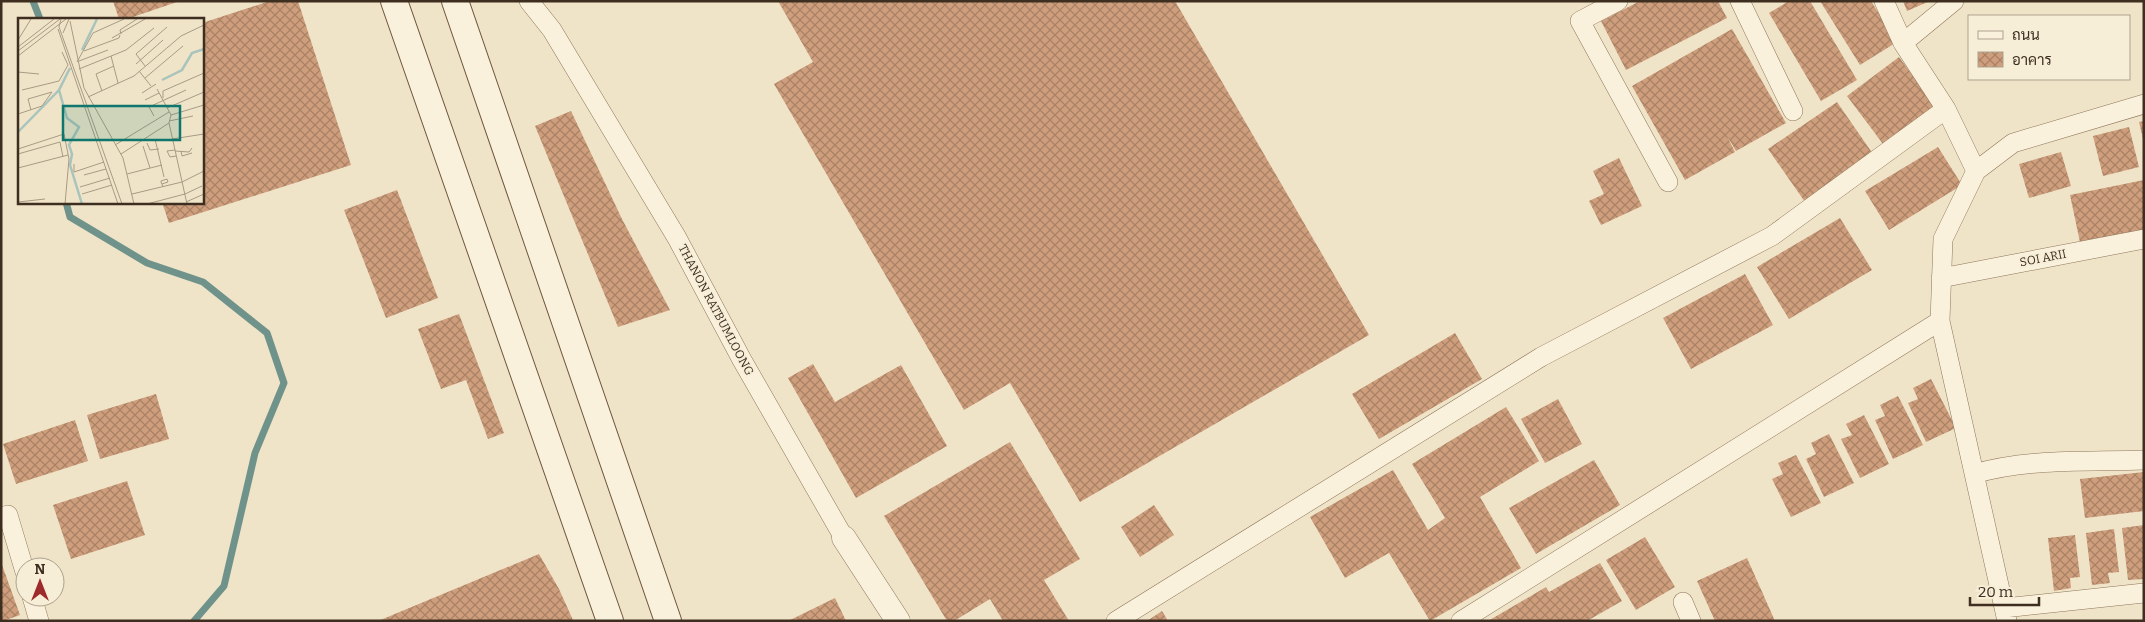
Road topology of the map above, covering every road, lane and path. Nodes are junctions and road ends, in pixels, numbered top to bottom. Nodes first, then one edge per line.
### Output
1 (394, 1) edge
2 (455, 1) edge
3 (529, 1) edge
4 (1618, 1) edge
5 (1740, 1) edge
6 (1884, 1) edge
7 (1954, 1) edge
8 (1903, 43) junction
9 (2144, 104) edge
10 (1946, 109) junction
11 (1794, 110) dead end
12 (1976, 171) junction
13 (1668, 182) dead end
14 (2144, 239) edge
15 (1942, 278) junction
16 (1940, 321) junction
17 (2144, 460) edge
18 (1974, 474) junction
19 (1, 517) edge
20 (844, 538) joint
21 (21, 557) edge
22 (2144, 593) edge
23 (1683, 602) dead end
24 (35, 607) edge
25 (2006, 614) edge
26 (40, 621) edge
27 (610, 621) edge
28 (668, 621) edge
29 (898, 621) edge
30 (1116, 621) edge
31 (1461, 621) edge
32 (1691, 621) edge

1 - 27 main road
2 - 28 main road
3 - 20 street, THANON RATBUMLOONG
4 - 13 street
5 - 11 street
6 - 8 street
7 - 8 street
8 - 10 street
9 - 12 street
10 - 12 street
10 - 30 street
12 - 15 street
14 - 15 street, SOI ARII
15 - 16 street
16 - 18 street
16 - 31 street
17 - 18 street
18 - 25 street
19 - 21 street
20 - 29 street, THANON RATBUMLOONG
22 - 25 street
23 - 32 street
24 - 26 street

